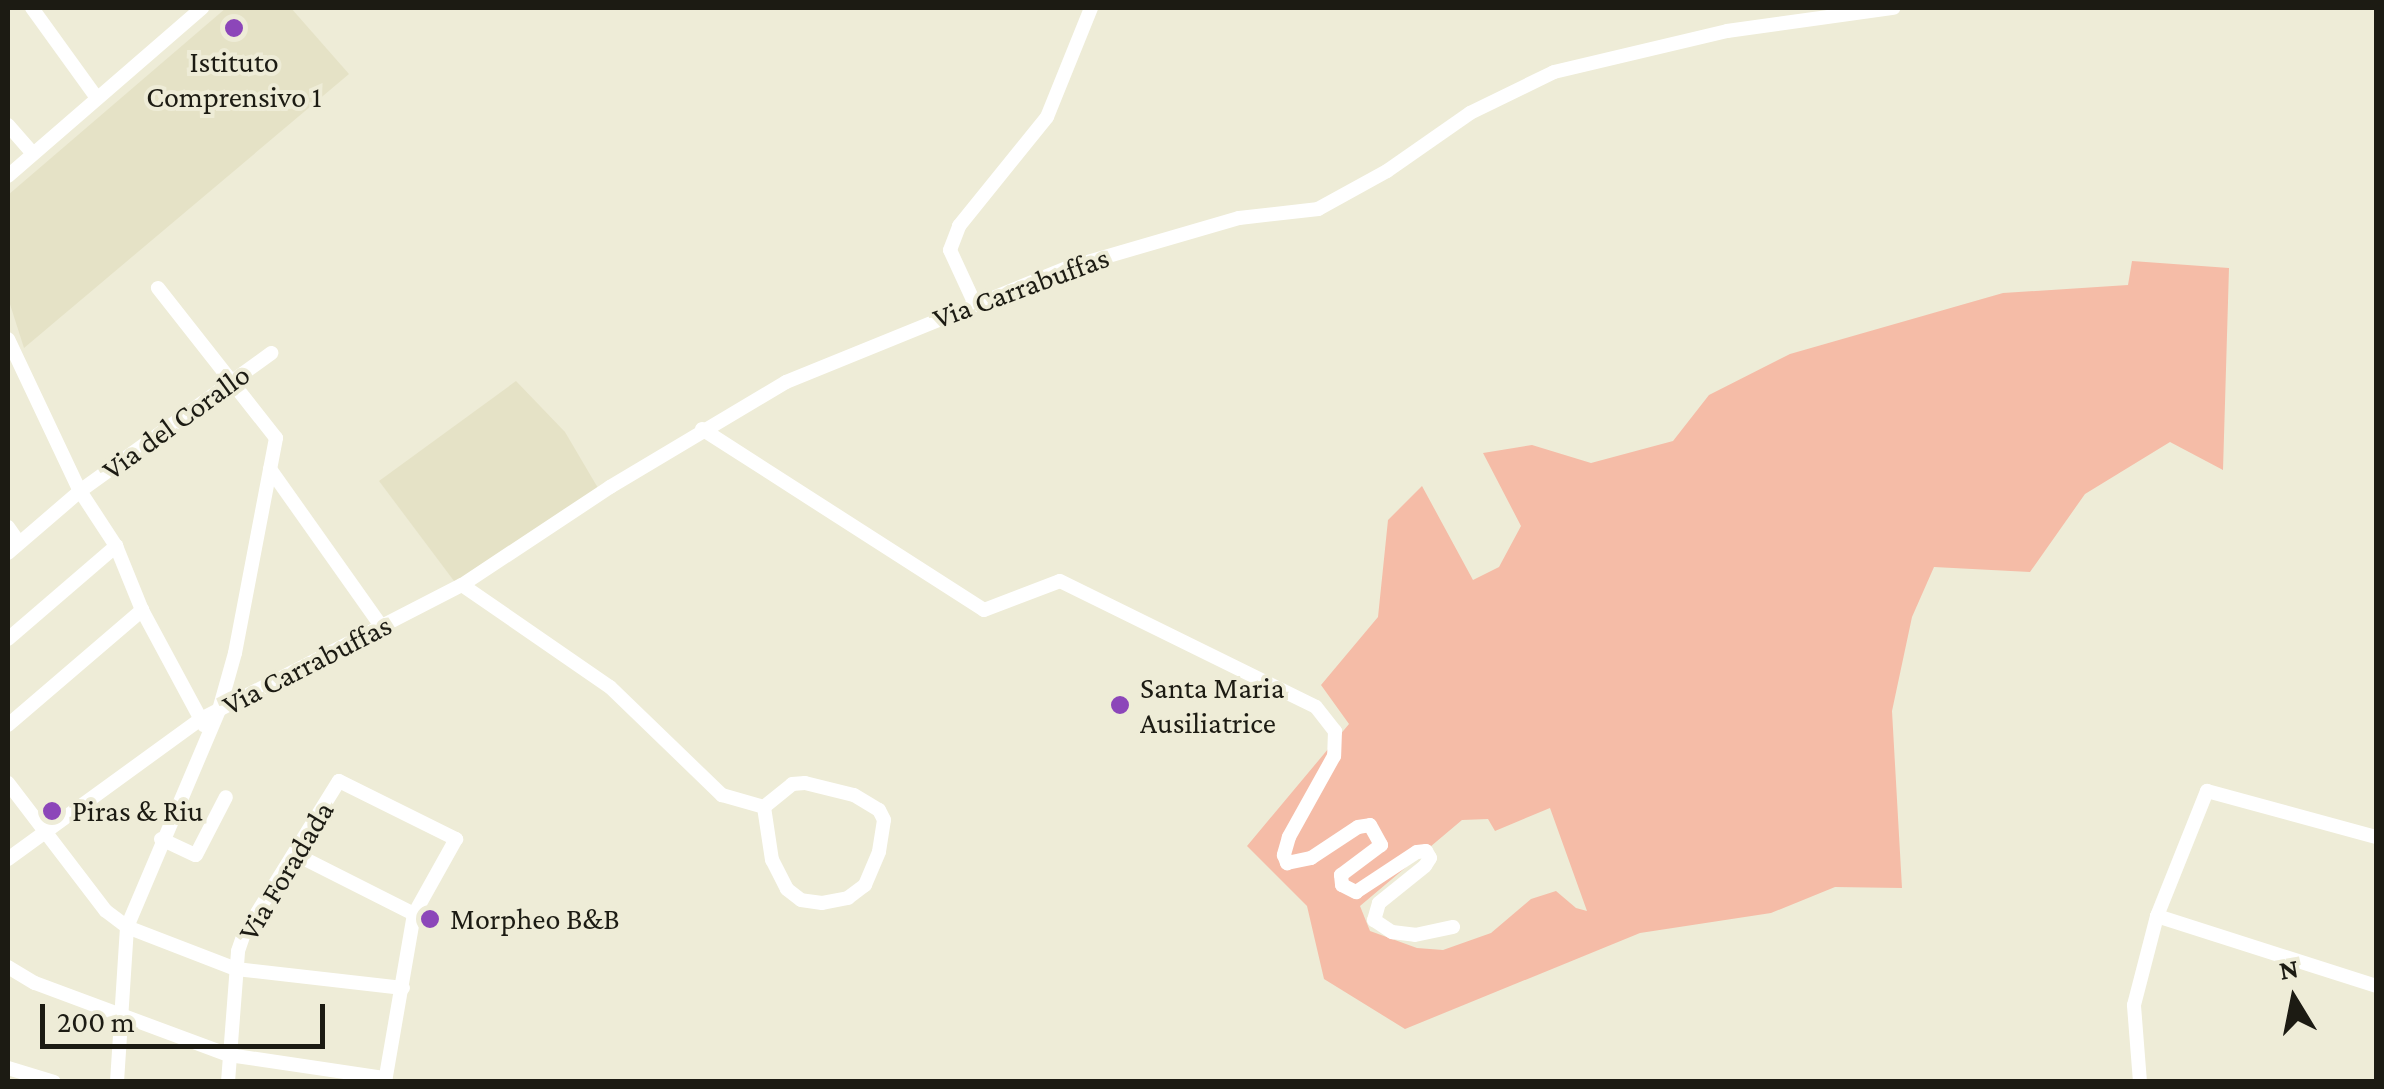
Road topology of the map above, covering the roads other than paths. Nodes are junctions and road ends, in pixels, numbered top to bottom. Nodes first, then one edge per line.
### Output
1 (32, 8) edge
2 (202, 8) edge
3 (1091, 8) edge
4 (1893, 8) edge
5 (97, 98) junction
6 (8, 125) edge
7 (32, 154) junction
8 (8, 176) edge
9 (158, 288) dead end
10 (974, 302) junction
11 (8, 339) edge
12 (271, 352) dead end
13 (13, 372) edge
14 (232, 381) junction
15 (702, 429) junction
16 (270, 469) junction
17 (80, 490) junction
18 (8, 527) edge
19 (116, 546) junction
20 (13, 548) edge
21 (462, 585) junction
22 (142, 610) junction
23 (382, 627) junction
24 (8, 639) edge
25 (219, 710) junction
26 (8, 725) edge
27 (205, 726) junction
28 (180, 734) junction
29 (195, 759) junction
30 (8, 783) edge
31 (226, 798) dead end
32 (764, 807) junction
33 (45, 832) junction
34 (2376, 836) edge
35 (161, 838) junction
36 (297, 855) junction
37 (8, 860) edge
38 (414, 914) junction
39 (2157, 916) junction
40 (127, 926) junction
41 (1452, 927) dead end
42 (8, 968) edge
43 (236, 969) junction
44 (2376, 986) edge
45 (403, 988) junction
46 (120, 1016) junction
47 (230, 1055) junction
48 (8, 1068) edge
49 (385, 1080) edge
50 (54, 1082) edge
51 (118, 1082) edge
52 (228, 1082) edge
53 (2140, 1082) edge

1 - 5 street
2 - 5 street
3 - 10 street
4 - 10 street, Via Carrabuffas
5 - 7 street
6 - 7 street
7 - 8 street
9 - 14 street
10 - 15 street, Via Carrabuffas
11 - 13 street
12 - 14 street, Via del Corallo
13 - 17 street
14 - 16 street
14 - 17 street, Via del Corallo
15 - 21 street, Via Carrabuffas
15 - 41 street
16 - 23 street
16 - 25 street
17 - 19 street
17 - 20 street, Via del Corallo
18 - 20 street
19 - 22 street
19 - 24 street
21 - 23 street, Via Carrabuffas
21 - 32 street
22 - 26 street
22 - 27 street
23 - 25 street, Via Carrabuffas
25 - 27 street, Via Carrabuffas
27 - 28 street, Via Carrabuffas
27 - 29 street
28 - 29 street
28 - 33 street
29 - 35 street
30 - 33 street
31 - 35 street
32 - 32 street
33 - 37 street
33 - 40 street
34 - 39 street
35 - 40 street
36 - 38 street
36 - 38 street, Via Foradada
36 - 43 street, Via Foradada
38 - 45 street
39 - 44 street
39 - 53 street
40 - 43 street
40 - 46 street
42 - 46 street
43 - 45 street
43 - 47 street, Via Foradada
45 - 49 street
46 - 47 street
46 - 51 street
47 - 49 street
47 - 52 street, Via Foradada
48 - 50 street

